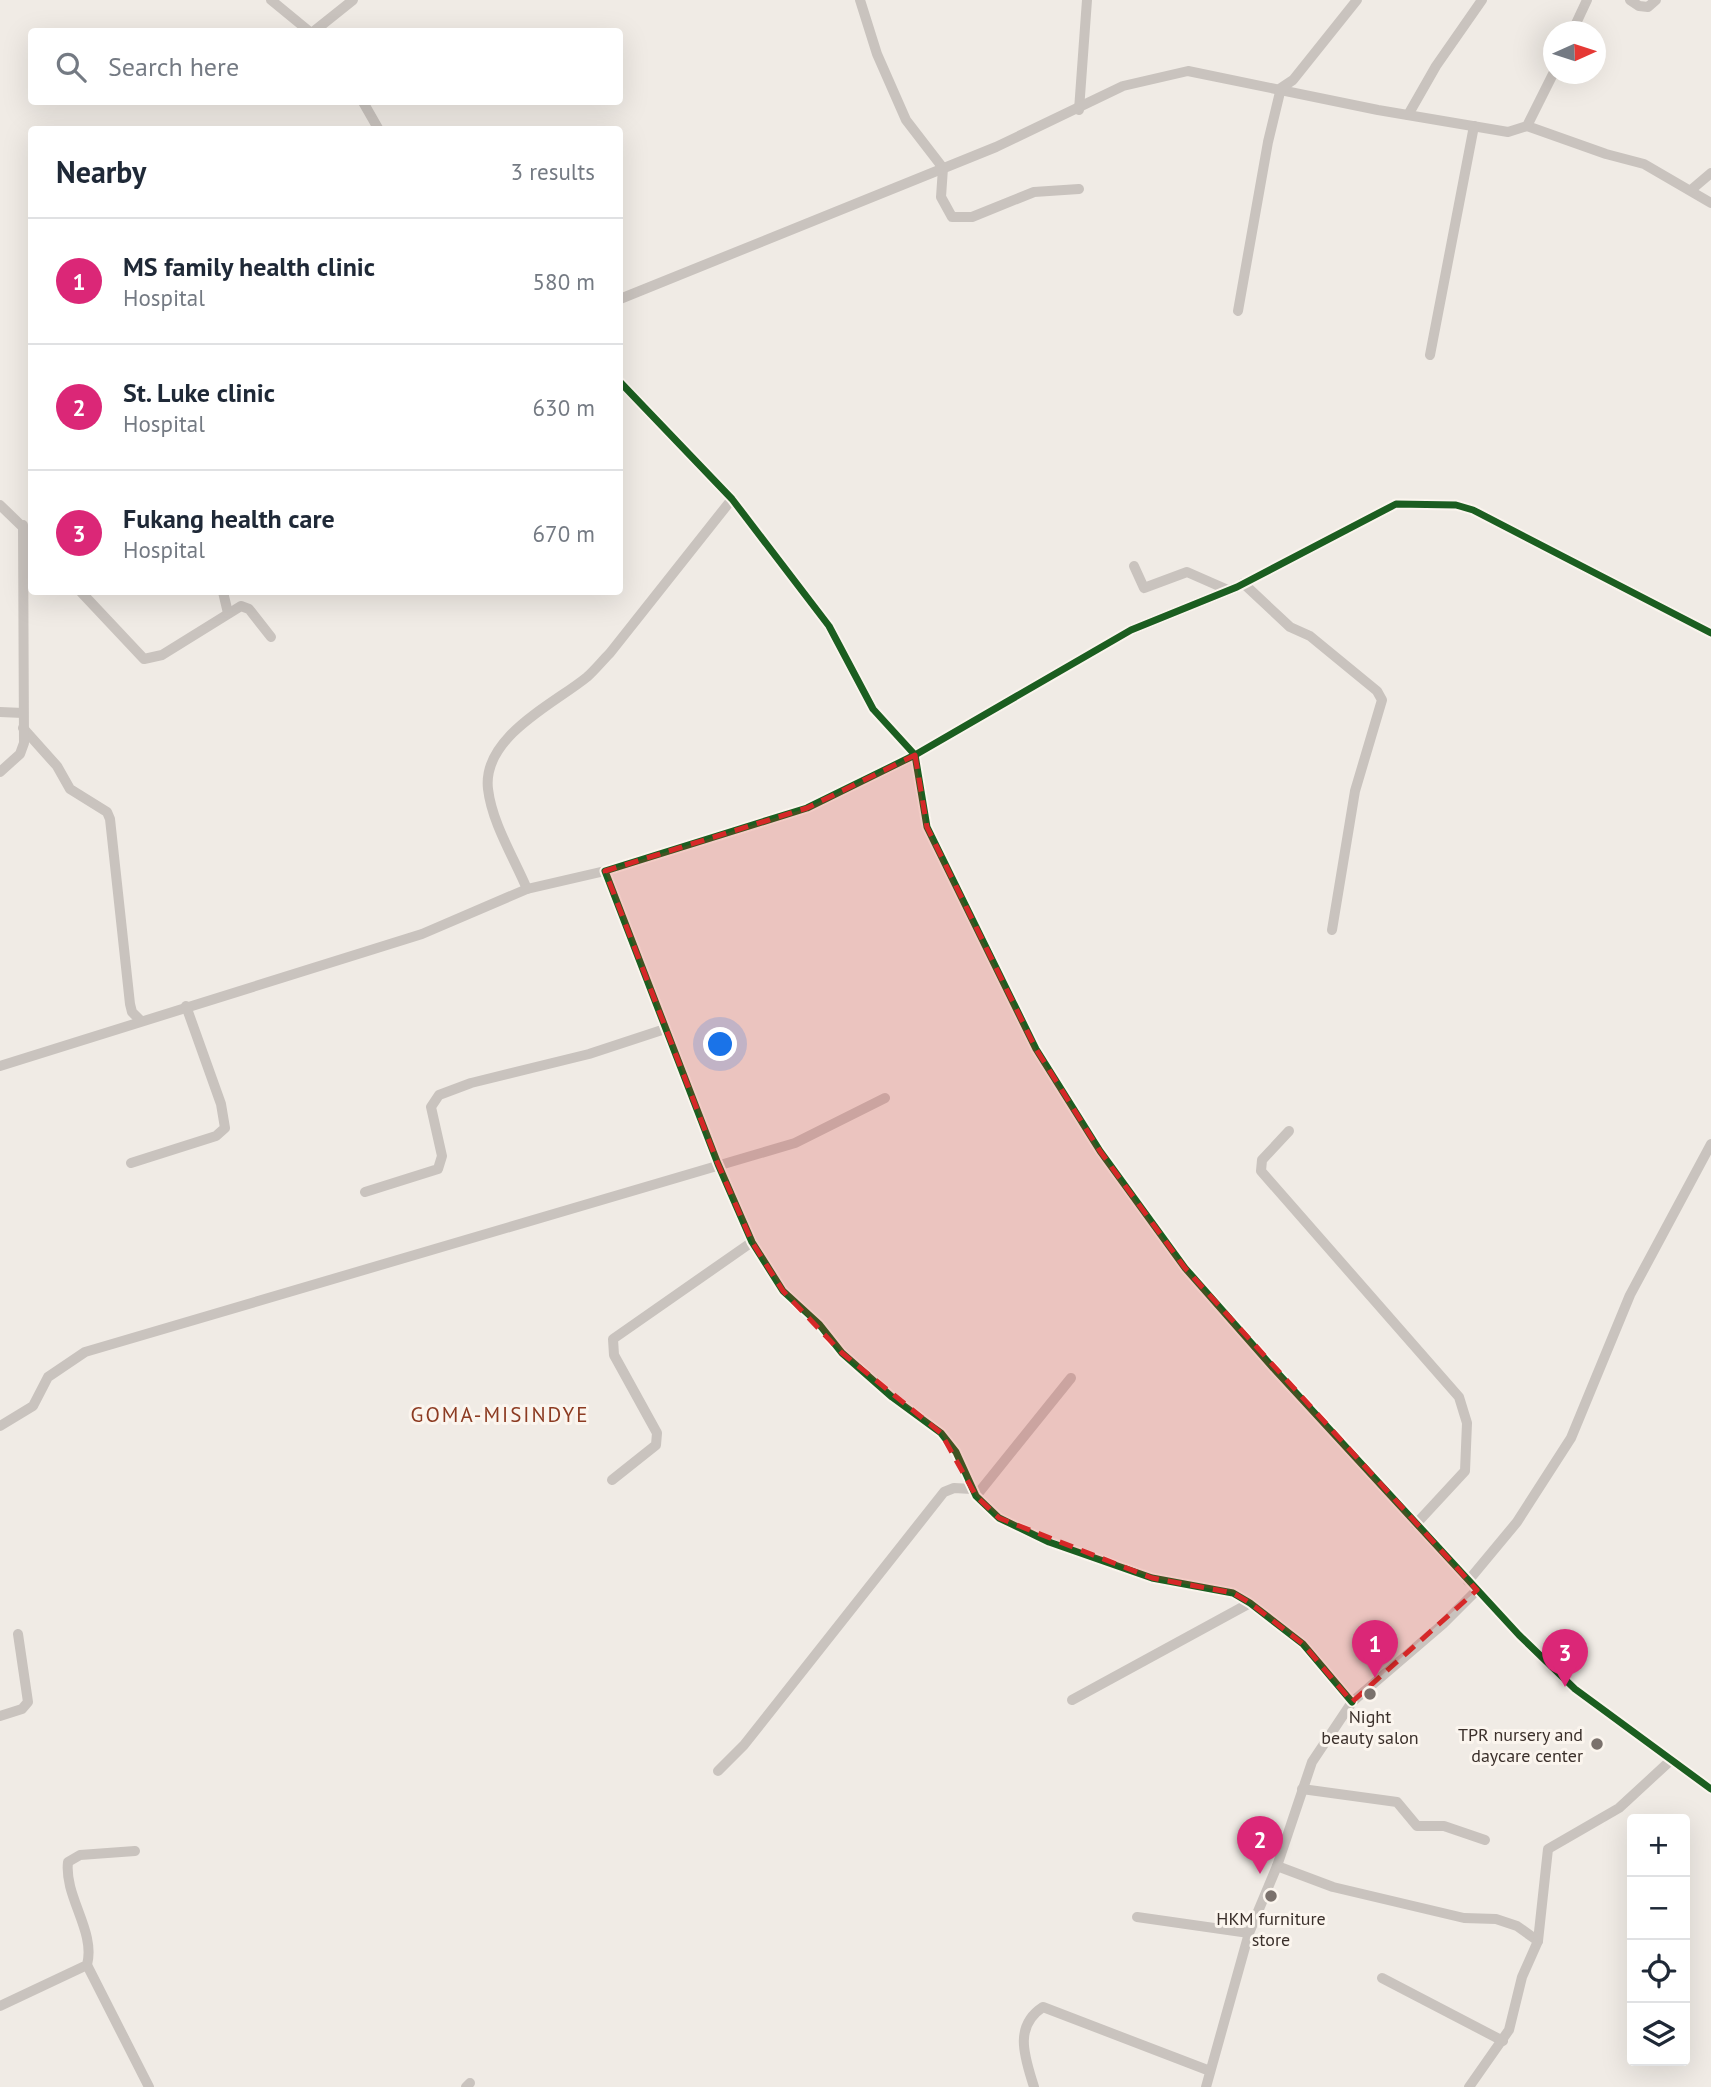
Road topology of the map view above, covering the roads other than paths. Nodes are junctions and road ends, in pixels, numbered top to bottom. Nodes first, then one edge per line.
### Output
1 (271, 0) edge
2 (353, 0) edge
3 (860, 0) edge
4 (1087, 0) edge
5 (1357, 0) edge
6 (1482, 0) edge
7 (1587, 0) edge
8 (1630, 0) edge
9 (1656, 0) edge
10 (1577, 21) edge
11 (307, 28) edge
12 (317, 28) edge
13 (1547, 84) edge
14 (1281, 88) junction
15 (365, 105) edge
16 (1079, 110) junction
17 (1408, 115) junction
18 (377, 126) edge
19 (1474, 126) junction
20 (1527, 126) junction
21 (943, 168) junction
22 (1711, 173) edge
23 (1079, 189) dead end
24 (1692, 190) junction
25 (1711, 203) edge
26 (623, 298) edge
27 (1238, 311) dead end
28 (1430, 355) dead end
29 (623, 385) edge
30 (732, 499) junction
31 (0, 505) edge
32 (23, 525) junction
33 (28, 531) edge
34 (1134, 566) dead end
35 (1243, 583) junction
36 (1228, 590) junction
37 (84, 595) edge
38 (224, 595) edge
39 (228, 613) junction
40 (1711, 633) edge
41 (271, 638) dead end
42 (0, 712) edge
43 (23, 713) junction
44 (23, 728) junction
45 (915, 755) junction
46 (0, 772) edge
47 (605, 871) junction
48 (527, 889) junction
49 (1332, 930) dead end
50 (186, 1006) junction
51 (140, 1020) junction
52 (665, 1028) junction
53 (0, 1066) edge
54 (886, 1098) dead end
55 (1289, 1131) dead end
56 (1711, 1144) edge
57 (131, 1163) dead end
58 (718, 1164) junction
59 (365, 1192) dead end
60 (752, 1242) junction
61 (1071, 1378) dead end
62 (0, 1426) edge
63 (612, 1480) dead end
64 (974, 1492) junction
65 (1416, 1524) junction
66 (1468, 1581) junction
67 (1476, 1590) junction
68 (1250, 1603) junction
69 (18, 1634) dead end
70 (1072, 1700) dead end
71 (1352, 1702) junction
72 (0, 1716) edge
73 (1670, 1761) junction
74 (718, 1771) dead end
75 (1302, 1788) junction
76 (1711, 1789) edge
77 (1485, 1840) dead end
78 (135, 1851) dead end
79 (1277, 1866) junction
80 (1137, 1917) dead end
81 (1249, 1933) junction
82 (1538, 1941) junction
83 (87, 1965) junction
84 (1382, 1978) dead end
85 (0, 2007) edge
86 (1503, 2041) junction
87 (1210, 2071) junction
88 (149, 2087) edge
89 (1034, 2087) edge
90 (1206, 2087) edge
91 (1469, 2087) edge

1 - 11 street
2 - 12 street
3 - 21 street
4 - 16 street
5 - 14 street
6 - 17 street
7 - 10 street
8 - 9 street
13 - 20 street
14 - 16 street
14 - 17 street
14 - 27 street
15 - 18 street
16 - 21 street
17 - 19 street
19 - 20 street
19 - 28 street
20 - 24 street
21 - 23 street
21 - 26 street
22 - 24 street
24 - 25 street
29 - 30 street
30 - 45 street
30 - 48 street
31 - 32 street
32 - 33 street
32 - 43 street
34 - 36 street
35 - 36 street
35 - 40 street
35 - 49 street
36 - 45 street
37 - 39 street
38 - 39 street
39 - 41 street
42 - 43 street
43 - 44 street
44 - 46 street
44 - 51 street
45 - 47 street
45 - 65 street
47 - 48 street
47 - 52 street
48 - 50 street
50 - 51 street
50 - 57 street
51 - 53 street
52 - 58 street
52 - 59 street
54 - 58 street
55 - 65 street
56 - 66 street
58 - 60 street
58 - 62 street
60 - 63 street
60 - 64 street
61 - 64 street
64 - 68 street
64 - 74 street
65 - 66 street
66 - 67 street
67 - 71 street
67 - 73 street
68 - 70 street
68 - 71 street
69 - 72 street
71 - 75 street
73 - 76 street
73 - 82 street
75 - 77 street
75 - 79 street
78 - 83 street
79 - 81 street
79 - 82 street
80 - 81 street
81 - 87 street
82 - 86 street
83 - 85 street
83 - 88 street
84 - 86 street
86 - 91 street
87 - 89 street
87 - 90 street

